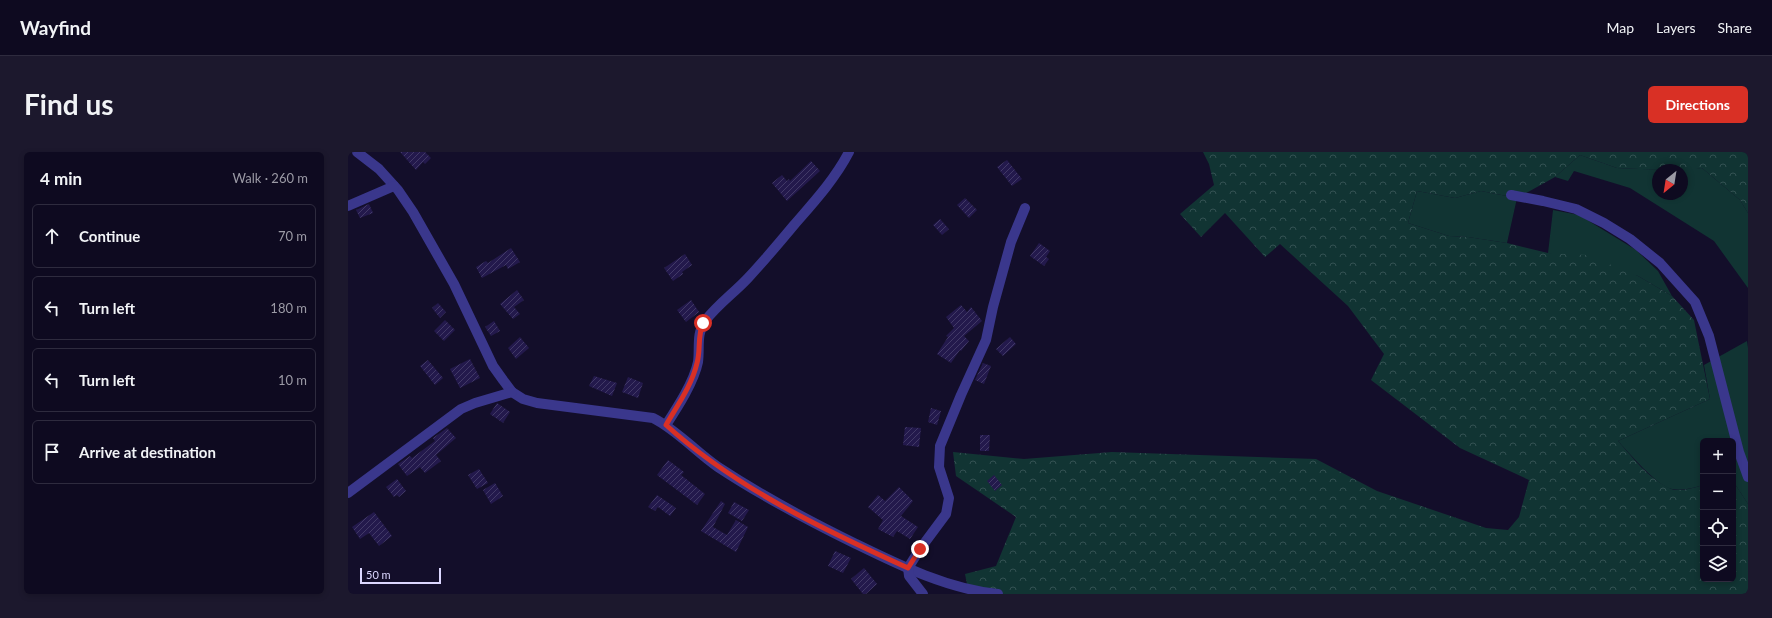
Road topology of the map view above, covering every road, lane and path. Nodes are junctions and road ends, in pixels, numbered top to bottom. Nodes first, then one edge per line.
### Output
1 (357, 152) edge
2 (849, 152) edge
3 (394, 186) junction
4 (1511, 195) dead end
5 (348, 206) edge
6 (1025, 208) dead end
7 (512, 392) junction
8 (666, 425) junction
9 (1748, 477) edge
10 (348, 493) edge
11 (908, 568) junction
12 (923, 594) edge
13 (998, 594) edge

1 - 3 street
2 - 8 street
3 - 5 street
3 - 7 street
4 - 9 street
6 - 11 street
7 - 8 street
7 - 10 street
8 - 11 street
11 - 12 street
11 - 13 street

